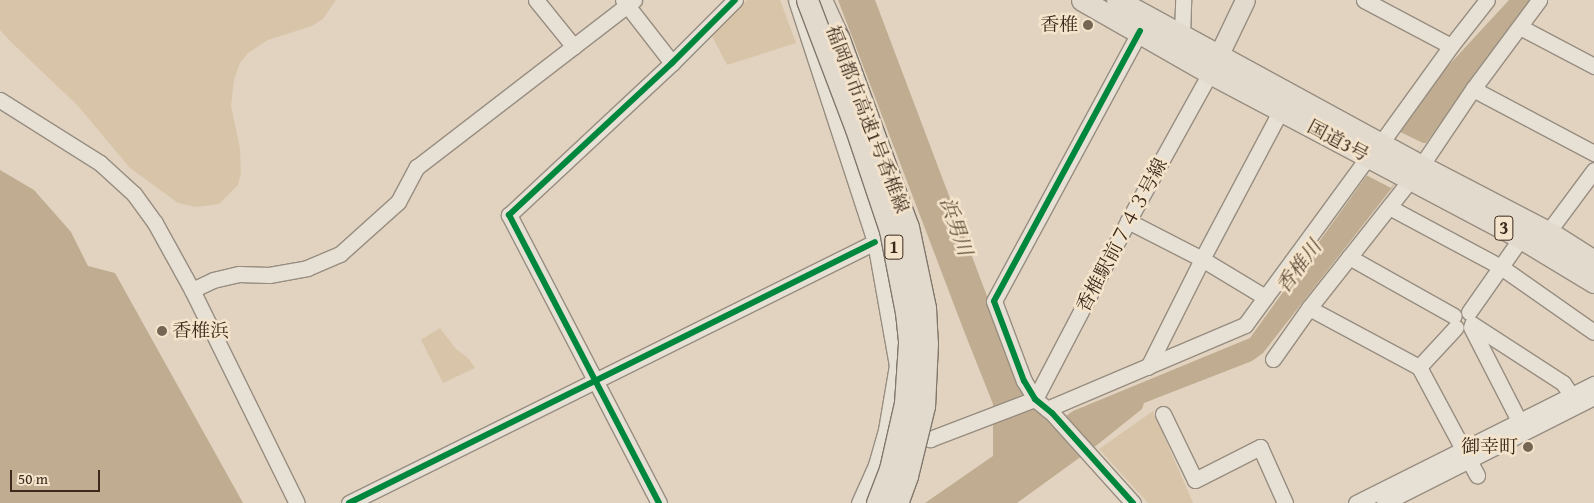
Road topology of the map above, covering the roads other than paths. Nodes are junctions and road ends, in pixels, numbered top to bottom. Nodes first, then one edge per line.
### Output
1 (536, 0) edge
2 (735, 0) edge
3 (796, 0) edge
4 (807, 0) edge
5 (821, 0) edge
6 (828, 0) edge
7 (1082, 0) edge
8 (1117, 0) edge
9 (1184, 0) edge
10 (1245, 0) edge
11 (1364, 0) edge
12 (1487, 0) edge
13 (1539, 0) edge
14 (628, 2) edge
15 (1393, 7) edge
16 (1520, 27) junction
17 (1140, 31) junction
18 (1182, 35) junction
19 (838, 37) junction
20 (1450, 46) junction
21 (574, 47) junction
22 (672, 63) junction
23 (1214, 64) junction
24 (1594, 66) edge
25 (1473, 89) junction
26 (0, 100) edge
27 (1281, 110) junction
28 (1374, 150) junction
29 (1594, 153) edge
30 (1594, 170) edge
31 (1416, 173) junction
32 (1389, 207) junction
33 (1128, 221) junction
34 (1548, 232) junction
35 (1521, 238) junction
36 (875, 242) junction
37 (1348, 257) junction
38 (1202, 259) junction
39 (1594, 261) edge
40 (1501, 267) junction
41 (1594, 282) edge
42 (192, 290) junction
43 (1265, 296) junction
44 (1309, 308) junction
45 (1465, 321) junction
46 (1594, 332) edge
47 (1273, 359) dead end
48 (1148, 367) junction
49 (1419, 367) junction
50 (597, 381) junction
51 (1594, 384) edge
52 (1571, 395) junction
53 (1594, 397) edge
54 (1035, 399) junction
55 (1050, 410) junction
56 (1163, 414) dead end
57 (1519, 421) junction
58 (886, 430) junction
59 (1466, 454) junction
60 (1477, 475) dead end
61 (297, 503) edge
62 (349, 503) edge
63 (659, 503) edge
64 (859, 503) edge
65 (877, 503) edge
66 (897, 503) edge
67 (1133, 503) edge
68 (1285, 503) edge
69 (1356, 503) edge
70 (1384, 503) edge

1 - 21 street
2 - 22 street
3 - 36 street
4 - 65 highway, 福岡都市高速1号香椎線 / 1, bridge
5 - 19 highway, 福岡都市高速1号香椎線 / 1
6 - 19 highway
7 - 17 highway, 国道3号 / 3
8 - 18 highway, 国道3号 / 3
9 - 18 street
10 - 23 main road
11 - 15 street
12 - 20 street
13 - 16 street
14 - 21 street
14 - 22 street
15 - 20 street
16 - 24 street
16 - 25 street
17 - 23 highway, 国道3号 / 3
17 - 54 street
18 - 23 highway, 国道3号 / 3
19 - 66 highway, 福岡都市高速1号香椎線 / 1, bridge
20 - 28 street
21 - 42 street
22 - 50 street
23 - 27 highway, 国道3号 / 3
23 - 28 highway, 国道3号 / 3
23 - 33 street, 香椎駅前７４３号線
25 - 29 street
25 - 31 street
26 - 42 street
27 - 28 highway, 国道3号 / 3
27 - 38 street
28 - 31 highway, 国道3号 / 3
28 - 43 street
30 - 34 street
31 - 32 street
31 - 34 highway, 国道3号 / 3
31 - 35 highway, 国道3号 / 3
32 - 37 street
32 - 40 street
33 - 38 street
33 - 54 street, 香椎駅前７４３号線
34 - 39 highway, 国道3号 / 3
35 - 40 street
35 - 41 highway, 国道3号 / 3
36 - 50 street
36 - 58 street
37 - 44 street
37 - 45 street
38 - 43 street
38 - 48 street
40 - 45 street
40 - 46 street
42 - 61 street
43 - 48 street
44 - 47 street
44 - 49 street
45 - 49 street
45 - 52 street
45 - 57 street
48 - 55 street
49 - 59 street
50 - 62 street
50 - 63 street
51 - 52 street
52 - 57 street
53 - 59 street
54 - 55 street
54 - 58 street
55 - 67 street
56 - 68 street
57 - 59 street
58 - 64 street
59 - 60 street
59 - 69 street
59 - 70 street

